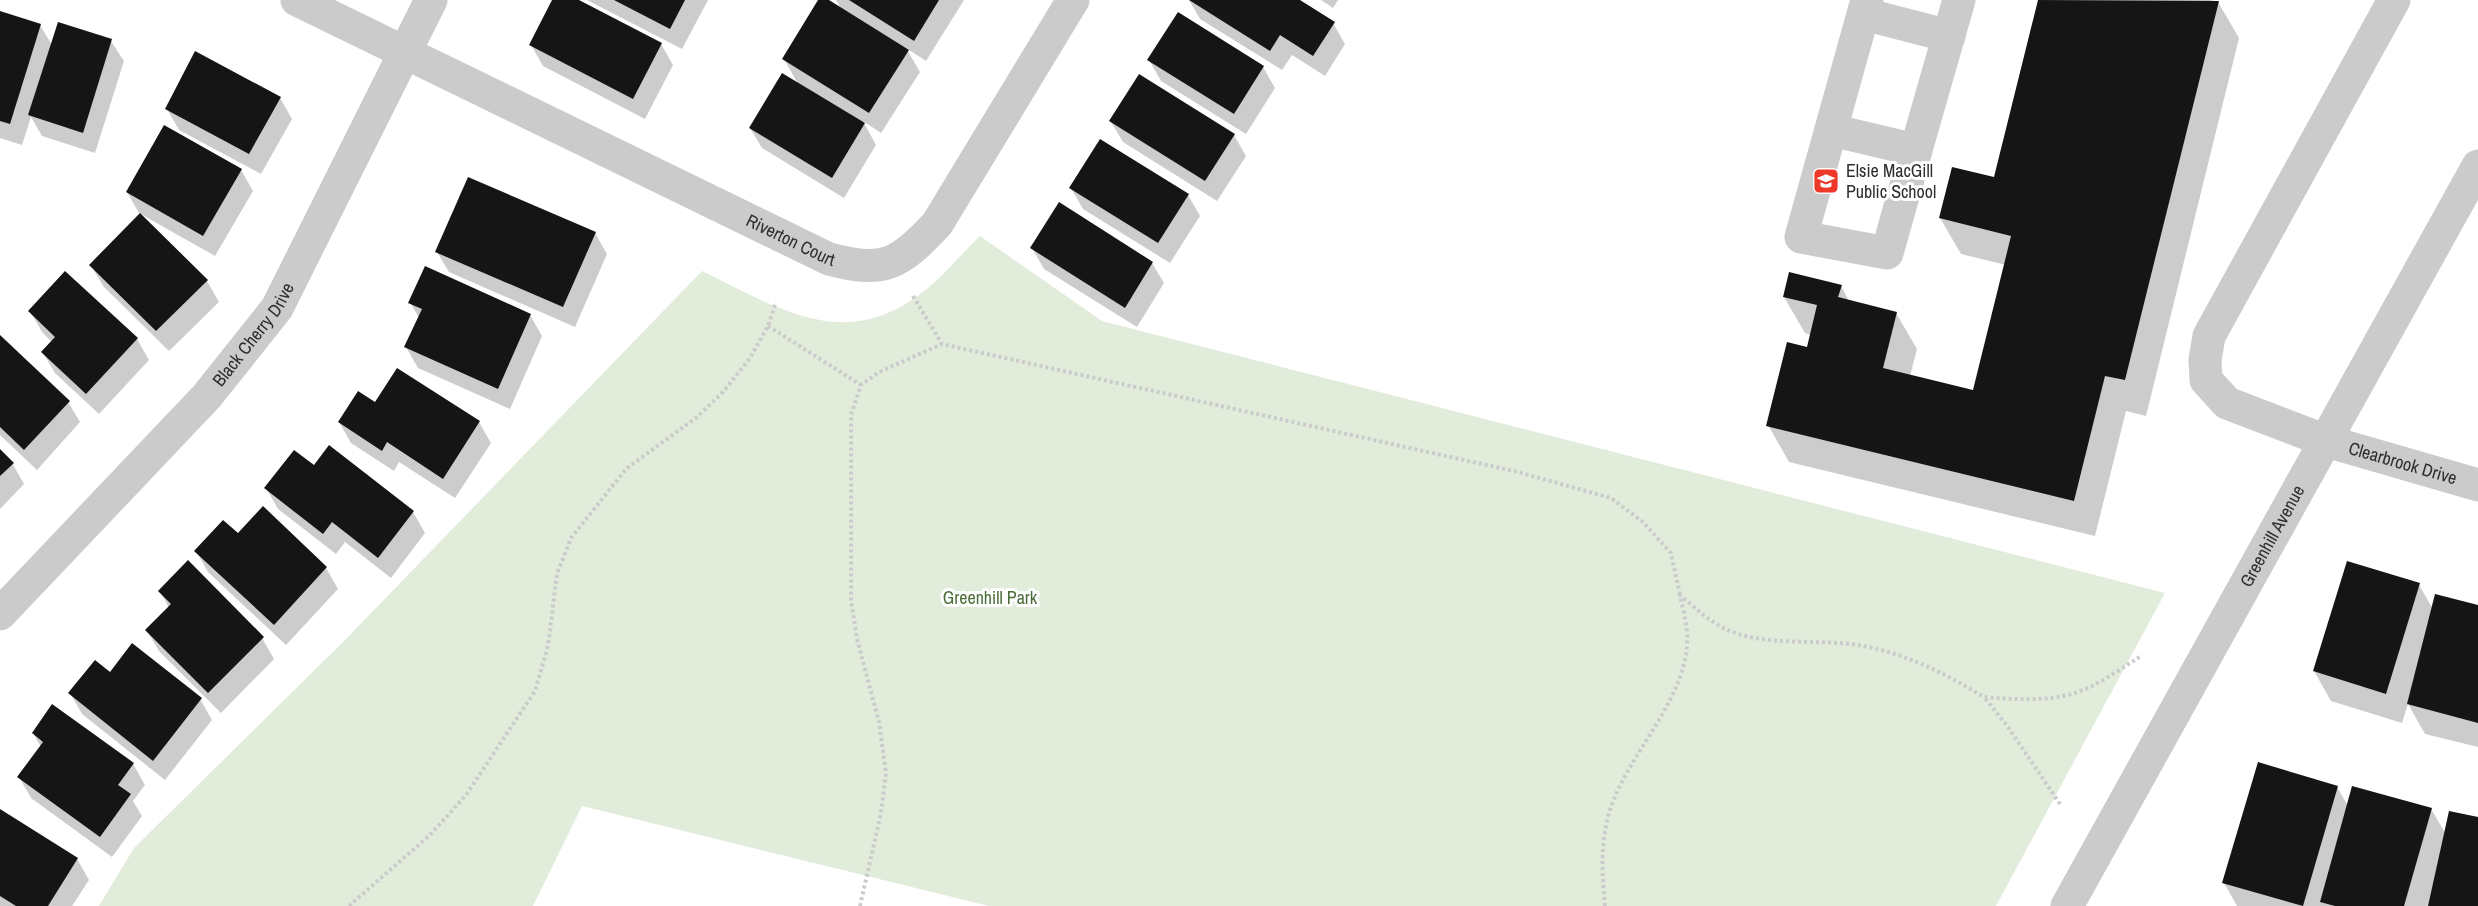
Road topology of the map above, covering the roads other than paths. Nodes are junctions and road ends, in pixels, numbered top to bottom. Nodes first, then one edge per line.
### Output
1 (297, 0) edge
2 (431, 0) edge
3 (1073, 0) edge
4 (1959, 0) edge
5 (2394, 0) edge
6 (1866, 7) edge
7 (1949, 36) junction
8 (404, 53) junction
9 (1831, 130) junction
10 (1916, 150) junction
11 (2478, 166) edge
12 (2326, 441) junction
13 (2478, 485) edge
14 (0, 614) edge
15 (2067, 906) edge

1 - 8 street, Riverton Court
2 - 8 street, Black Cherry Drive
3 - 8 street, Riverton Court
4 - 7 street
5 - 12 street, Clearbrook Drive
6 - 7 street
6 - 9 street
7 - 10 street
8 - 14 street, Black Cherry Drive
9 - 10 street
9 - 10 street
11 - 12 street, Greenhill Avenue
12 - 13 street, Clearbrook Drive
12 - 15 street, Greenhill Avenue

